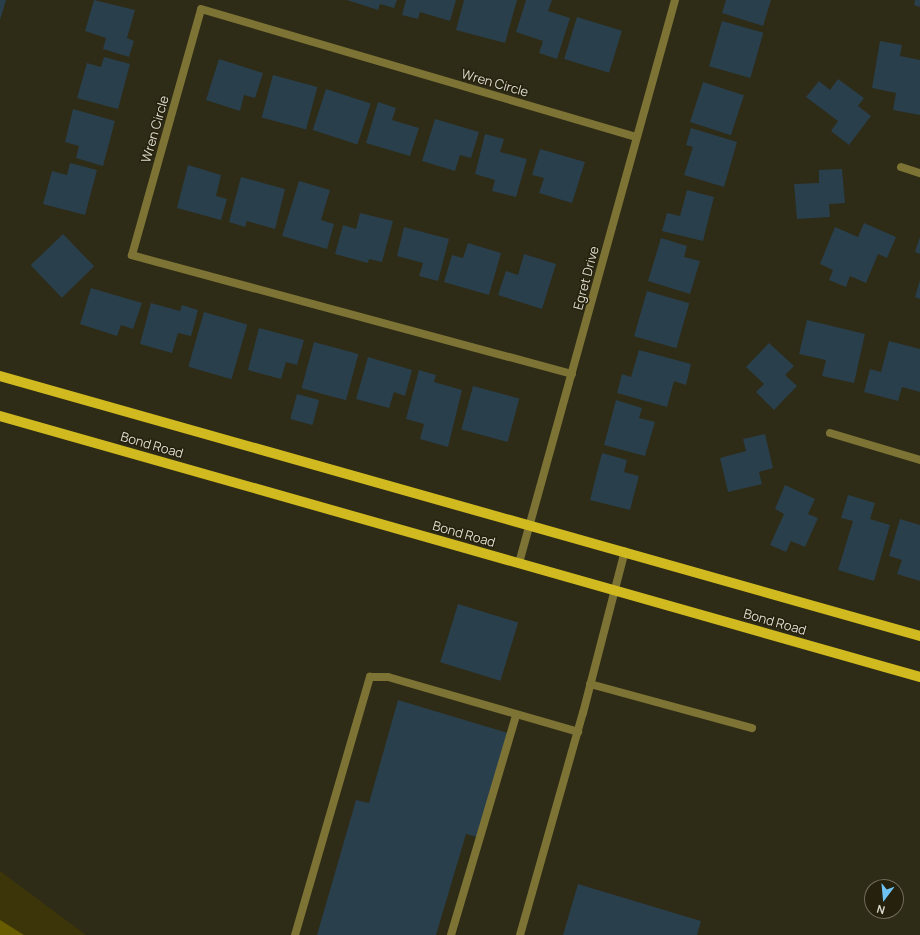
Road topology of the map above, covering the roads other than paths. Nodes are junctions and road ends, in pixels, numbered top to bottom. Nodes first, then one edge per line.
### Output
1 (675, 0) edge
2 (637, 137) junction
3 (901, 167) dead end
4 (920, 173) edge
5 (572, 374) junction
6 (0, 376) edge
7 (0, 416) edge
8 (830, 433) dead end
9 (920, 460) edge
10 (528, 524) junction
11 (625, 552) junction
12 (519, 563) junction
13 (615, 590) junction
14 (920, 636) edge
15 (920, 677) edge
16 (590, 684) junction
17 (516, 715) junction
18 (752, 728) dead end
19 (578, 732) junction
20 (295, 935) edge
21 (451, 935) edge
22 (520, 935) edge

1 - 2 street, Egret Drive
2 - 5 street, Egret Drive
2 - 5 street, Wren Circle
3 - 4 street
5 - 10 street, Egret Drive
6 - 10 main road, Bond Road
7 - 12 main road, Bond Road
8 - 9 street
10 - 11 main road, Bond Road
10 - 12 street, Egret Drive
11 - 13 street
11 - 14 main road, Bond Road
12 - 13 main road, Bond Road
13 - 15 main road, Bond Road
13 - 16 street
16 - 18 street
16 - 19 street
17 - 19 street
17 - 20 street
17 - 21 street
19 - 22 street

